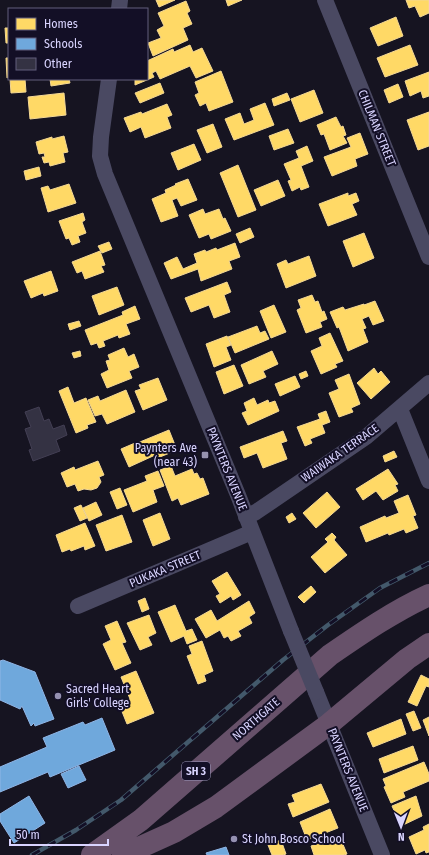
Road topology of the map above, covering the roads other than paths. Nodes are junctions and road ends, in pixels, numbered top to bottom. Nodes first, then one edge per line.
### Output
1 (325, 0) edge
2 (109, 80) edge
3 (429, 257) edge
4 (429, 383) edge
5 (400, 409) junction
6 (429, 481) edge
7 (246, 517) junction
8 (252, 532) junction
9 (429, 596) edge
10 (78, 606) dead end
11 (429, 644) edge
12 (329, 724) junction
13 (92, 855) edge
14 (123, 855) edge
15 (382, 855) edge

1 - 3 street, CHILMAN STREET
2 - 7 street, PAYNTERS AVENUE
4 - 5 street, WAIWAKA TERRACE
5 - 6 street
5 - 7 street, WAIWAKA TERRACE
7 - 8 street, PAYNTERS AVENUE
8 - 10 street, PUKAKA STREET
8 - 12 street, PAYNTERS AVENUE, bridge
9 - 13 highway, NORTHGATE / SH 3
11 - 12 highway
12 - 14 highway
12 - 15 street, PAYNTERS AVENUE

